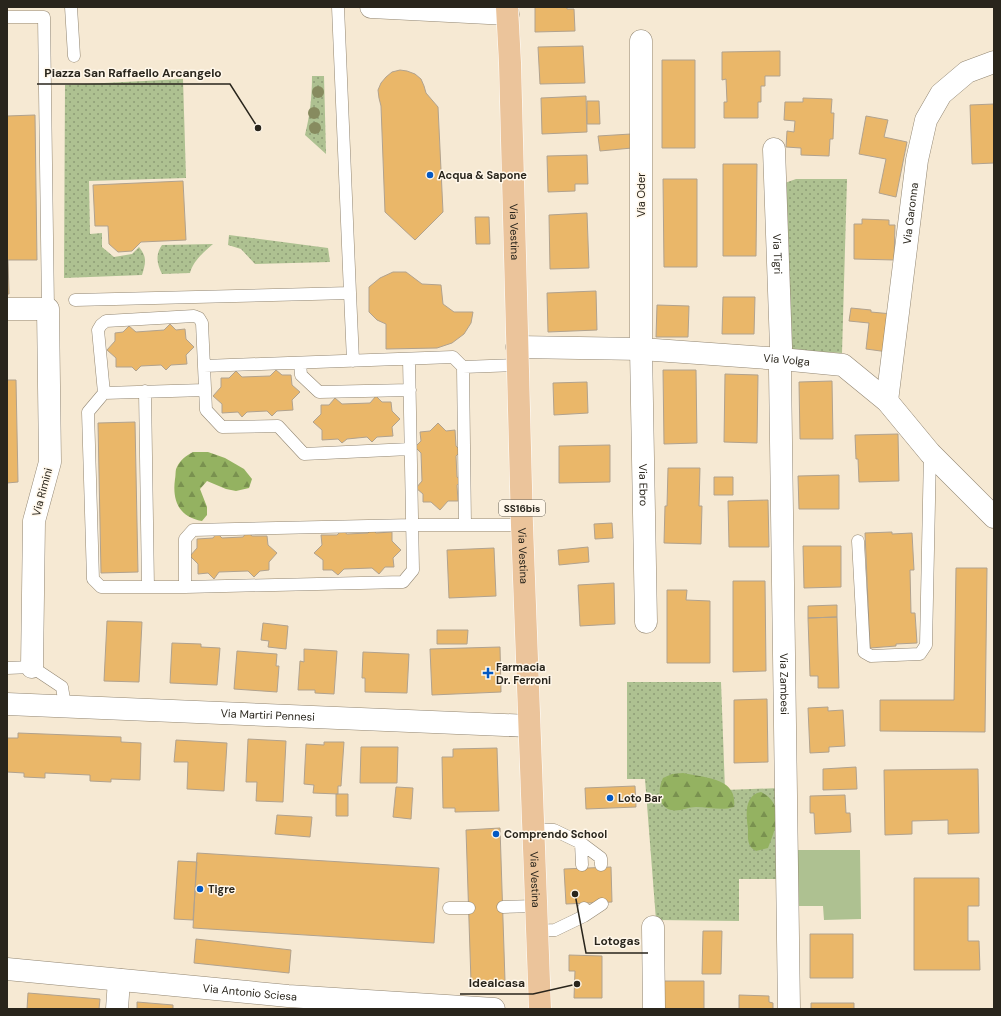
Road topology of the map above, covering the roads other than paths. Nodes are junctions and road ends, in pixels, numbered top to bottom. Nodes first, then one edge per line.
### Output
1 (71, 7) edge
2 (338, 7) edge
3 (371, 7) edge
4 (508, 10) edge
5 (7, 17) edge
6 (641, 41) dead end
7 (74, 56) dead end
8 (994, 62) edge
9 (774, 149) dead end
10 (350, 293) junction
11 (76, 300) dead end
12 (7, 309) edge
13 (48, 309) junction
14 (641, 349) junction
15 (517, 356) junction
16 (409, 359) junction
17 (781, 359) junction
18 (353, 361) junction
19 (300, 362) junction
20 (204, 366) junction
21 (463, 367) junction
22 (205, 390) junction
23 (410, 390) junction
24 (145, 392) junction
25 (104, 393) junction
26 (887, 401) junction
27 (410, 449) junction
28 (930, 453) junction
29 (994, 517) edge
30 (413, 525) junction
31 (465, 525) junction
32 (522, 525) junction
33 (858, 541) dead end
34 (185, 587) junction
35 (148, 588) junction
36 (646, 622) dead end
37 (32, 667) junction
38 (7, 668) edge
39 (7, 704) edge
40 (65, 706) junction
41 (529, 726) junction
42 (533, 829) junction
43 (581, 843) junction
44 (582, 865) dead end
45 (601, 865) dead end
46 (602, 904) dead end
47 (536, 906) junction
48 (503, 907) dead end
49 (449, 908) dead end
50 (469, 908) dead end
51 (653, 927) dead end
52 (537, 931) junction
53 (7, 969) edge
54 (119, 980) junction
55 (288, 1003) edge
56 (116, 1009) edge
57 (494, 1009) edge
58 (540, 1009) edge
59 (654, 1009) edge
60 (790, 1009) edge

1 - 7 lane
2 - 10 lane
3 - 4 street
4 - 15 main road, Via Vestina / SS16bis
5 - 13 lane
6 - 14 street, Via Oder
8 - 26 street, Via Garonna
9 - 17 street, Via Tigri
10 - 11 lane
10 - 18 lane
12 - 13 street
13 - 37 street, Via Rimini
14 - 15 street, Via Volga
14 - 17 street, Via Volga
14 - 36 street, Via Ebro
15 - 21 lane
15 - 32 main road, Via Vestina / SS16bis
16 - 18 lane
16 - 21 lane
16 - 23 lane
17 - 26 street, Via Volga
17 - 60 street, Via Zambesi
18 - 19 lane
19 - 20 lane
19 - 23 lane
20 - 22 lane
20 - 25 lane
21 - 31 lane
22 - 24 lane
22 - 27 lane
23 - 27 lane
24 - 25 lane
24 - 35 lane
25 - 35 lane
26 - 28 street, Via Volga
27 - 30 lane
28 - 29 street, Via Volga
28 - 33 lane
30 - 31 lane
30 - 34 lane
30 - 34 lane
31 - 32 lane
32 - 41 main road, Via Vestina / SS16bis
34 - 35 lane
37 - 38 lane
37 - 40 lane
39 - 40 street, Via Martiri Pennesi
40 - 41 street, Via Martiri Pennesi
41 - 42 main road, Via Vestina / SS16bis
42 - 43 lane
42 - 47 main road, Via Vestina / SS16bis
43 - 44 lane
43 - 45 lane
46 - 52 lane
47 - 48 lane
47 - 52 main road, Via Vestina / SS16bis
49 - 50 lane
51 - 59 street
52 - 58 main road, Via Vestina / SS16bis
53 - 54 street, Via Antonio Sciesa
54 - 55 street, Via Antonio Sciesa
54 - 56 street
55 - 57 street, Via Antonio Sciesa

